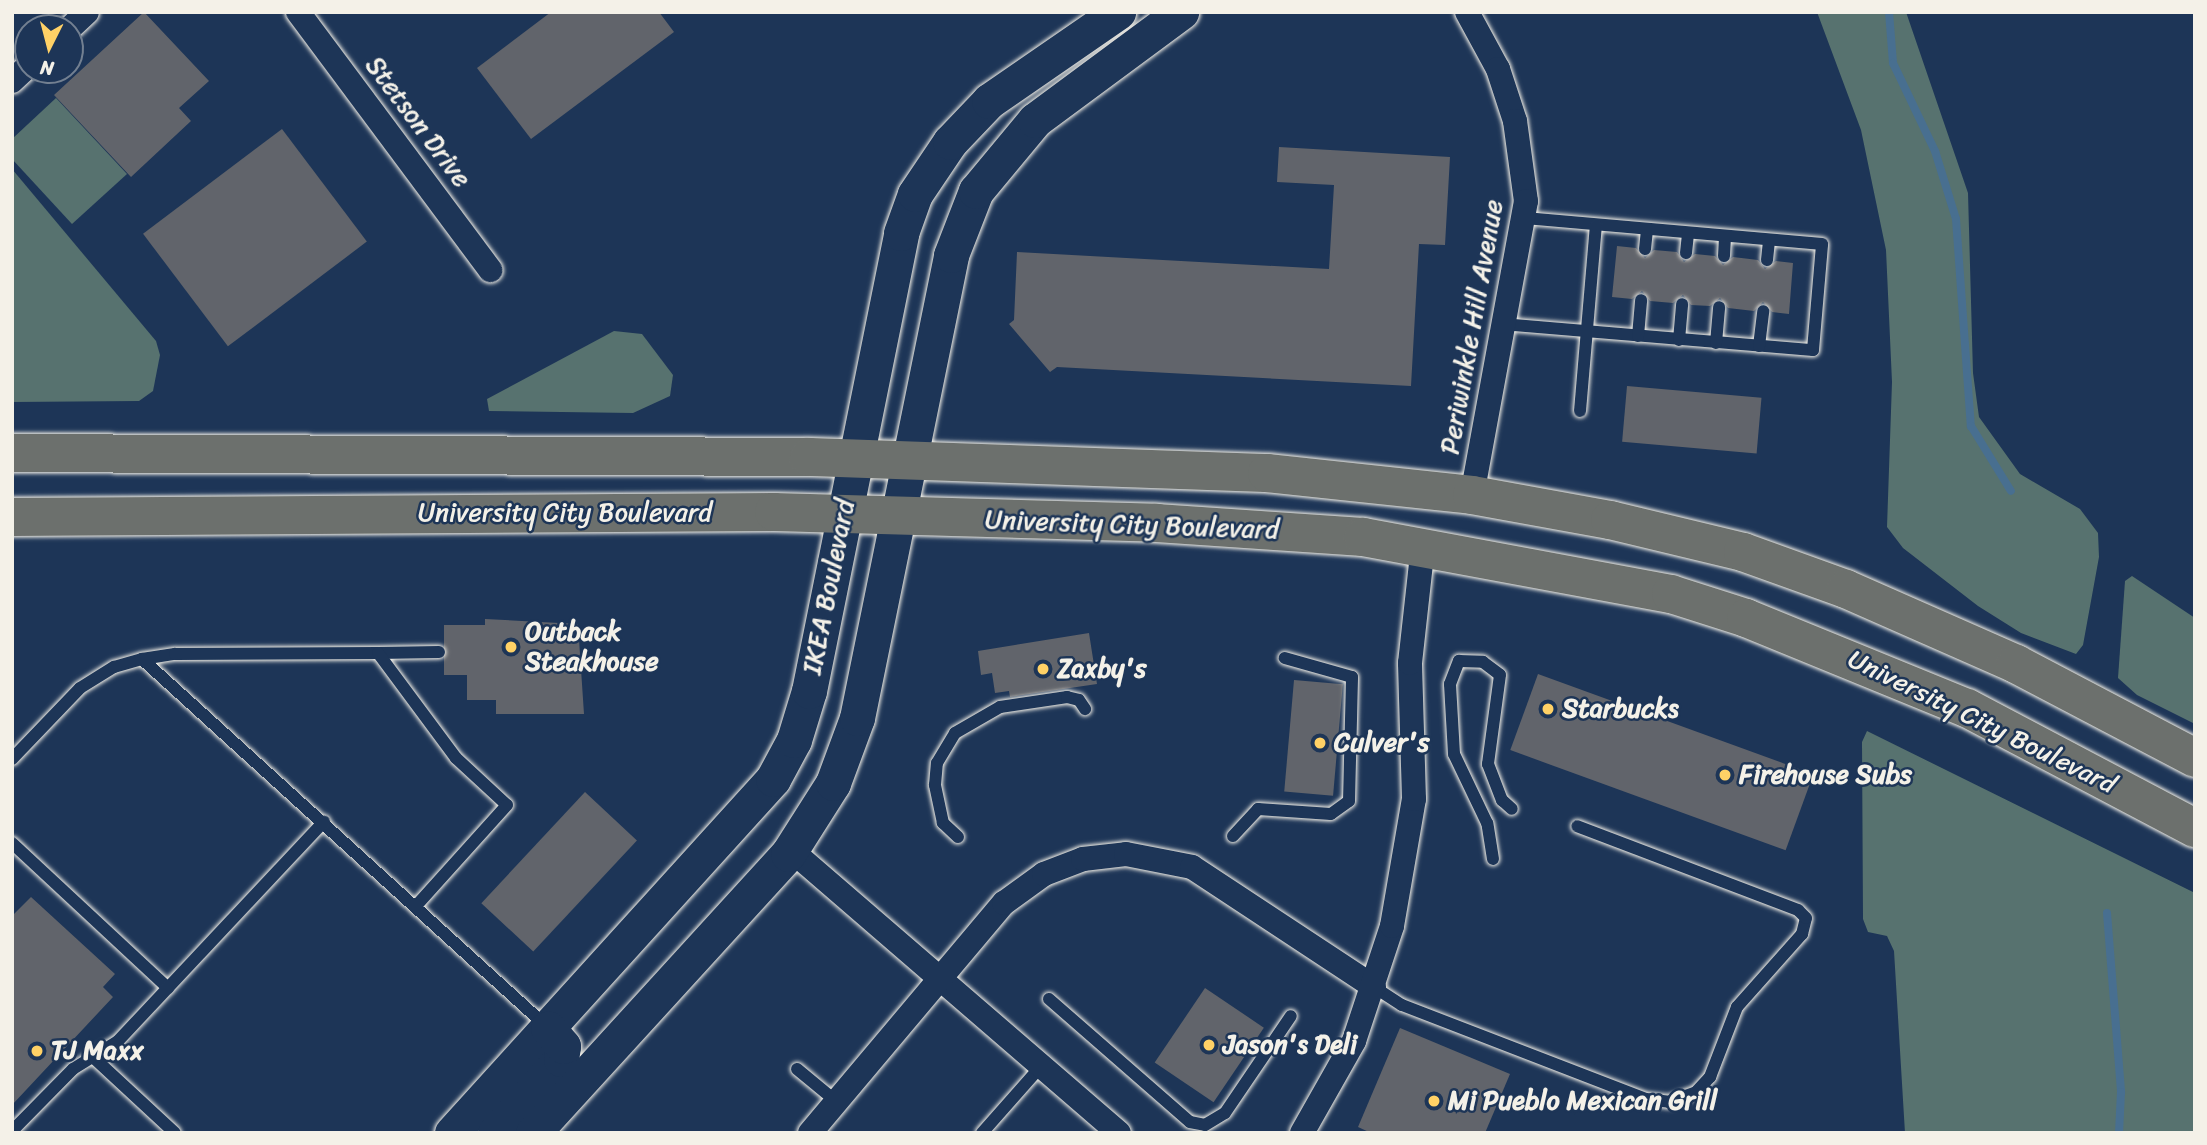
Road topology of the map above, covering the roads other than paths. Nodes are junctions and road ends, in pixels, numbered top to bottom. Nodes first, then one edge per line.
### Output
1 (298, 12) edge
2 (1118, 12) edge
3 (1181, 12) edge
4 (1467, 12) edge
5 (1525, 218) junction
6 (1596, 226) junction
7 (1647, 230) junction
8 (1688, 233) junction
9 (1725, 236) junction
10 (1769, 240) junction
11 (1645, 249) dead end
12 (1686, 253) dead end
13 (1724, 256) dead end
14 (1767, 260) dead end
15 (490, 270) dead end
16 (1641, 300) dead end
17 (1682, 304) dead end
18 (1719, 307) dead end
19 (1763, 311) dead end
20 (1503, 324) junction
21 (1587, 332) junction
22 (1638, 336) junction
23 (1679, 340) junction
24 (1716, 343) junction
25 (1759, 345) junction
26 (1580, 411) dead end
27 (12, 453) edge
28 (855, 458) junction
29 (911, 460) junction
30 (1472, 495) junction
31 (842, 514) junction
32 (12, 517) edge
33 (898, 517) junction
34 (1423, 546) junction
35 (439, 652) dead end
36 (378, 653) junction
37 (1285, 657) dead end
38 (142, 659) junction
39 (1086, 709) dead end
40 (2195, 758) edge
41 (12, 759) edge
42 (1512, 808) dead end
43 (324, 822) junction
44 (1577, 826) dead end
45 (2195, 828) edge
46 (1233, 836) dead end
47 (958, 837) dead end
48 (12, 843) edge
49 (791, 850) junction
50 (1493, 859) dead end
51 (417, 905) junction
52 (943, 981) junction
53 (1374, 987) junction
54 (168, 988) junction
55 (1049, 999) dead end
56 (1291, 1016) dead end
57 (548, 1028) junction
58 (94, 1058) junction
59 (1043, 1064) junction
60 (797, 1069) dead end
61 (837, 1102) junction
62 (12, 1131) edge
63 (175, 1133) edge
64 (452, 1133) edge
65 (495, 1133) edge
66 (533, 1133) edge
67 (810, 1133) edge
68 (982, 1133) edge
69 (1119, 1133) edge
70 (1301, 1133) edge

1 - 15 street, Stetson Drive
2 - 28 street, IKEA Boulevard
3 - 29 street, IKEA Boulevard
4 - 5 street, Periwinkle Hill Avenue
5 - 6 lane
5 - 20 street, Periwinkle Hill Avenue
6 - 7 lane
6 - 21 lane
7 - 8 lane
7 - 11 lane
8 - 9 lane
8 - 12 lane
9 - 10 lane
9 - 13 lane
10 - 14 lane
10 - 25 lane
16 - 22 lane
17 - 23 lane
18 - 24 lane
19 - 25 lane
20 - 21 lane
20 - 30 street, Periwinkle Hill Avenue
21 - 22 lane
21 - 26 lane
22 - 23 lane
23 - 24 lane
24 - 25 lane
27 - 28 main road
28 - 29 main road
28 - 31 street, IKEA Boulevard
29 - 30 main road
29 - 33 street, IKEA Boulevard
30 - 40 main road
31 - 32 main road, University City Boulevard
31 - 33 main road, University City Boulevard
31 - 57 street, IKEA Boulevard
33 - 34 main road, University City Boulevard
33 - 49 street, IKEA Boulevard
34 - 45 main road, University City Boulevard
34 - 53 street
35 - 36 lane
36 - 38 lane
36 - 51 lane
37 - 46 lane
38 - 41 lane
38 - 43 lane
39 - 47 lane
42 - 50 lane
43 - 51 lane
43 - 54 lane
44 - 53 lane
48 - 54 lane
49 - 52 street
49 - 66 street, IKEA Boulevard
51 - 57 lane
52 - 53 street
52 - 59 street
52 - 61 street
53 - 70 street
54 - 58 lane
55 - 56 lane
57 - 64 street, IKEA Boulevard
57 - 65 street
58 - 62 lane
58 - 63 lane
59 - 68 lane
59 - 69 street
60 - 61 lane
61 - 67 street

